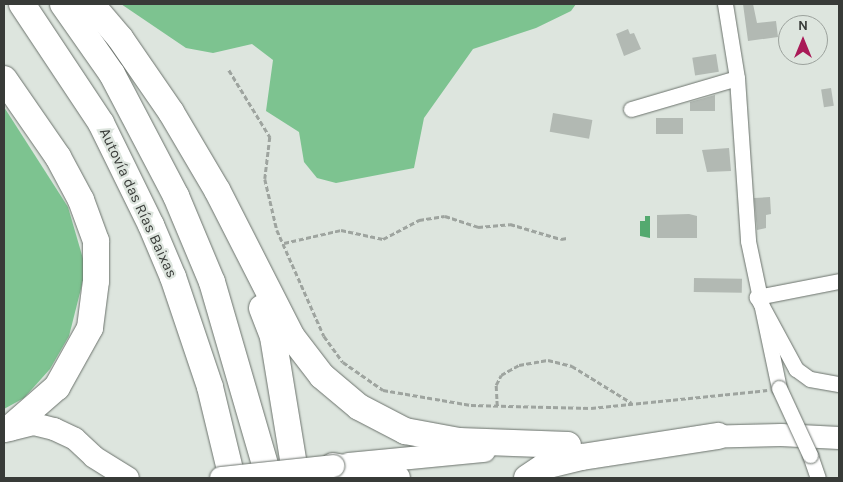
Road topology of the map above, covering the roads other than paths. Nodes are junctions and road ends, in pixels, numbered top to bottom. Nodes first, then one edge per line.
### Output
1 (22, 4) edge
2 (63, 4) edge
3 (91, 4) edge
4 (724, 4) edge
5 (737, 78) junction
6 (4, 79) edge
7 (631, 109) dead end
8 (217, 190) junction
9 (839, 281) edge
10 (757, 297) junction
11 (839, 384) edge
12 (7, 430) edge
13 (718, 436) junction
14 (839, 438) edge
15 (568, 445) junction
16 (333, 466) junction
17 (128, 478) edge
18 (221, 478) edge
19 (232, 478) edge
20 (270, 478) edge
21 (296, 478) edge
22 (397, 478) edge
23 (528, 478) edge
24 (818, 478) edge

1 - 19 highway, Autovía das Rías Baixas
2 - 20 highway
3 - 8 highway
4 - 5 street
5 - 7 street
5 - 10 street
6 - 12 highway
8 - 15 highway
8 - 21 highway
9 - 10 street
10 - 11 street
10 - 24 street, bridge
12 - 17 main road
13 - 14 main road
13 - 15 main road
13 - 23 highway
15 - 16 main road
16 - 18 main road, bridge
16 - 22 highway

